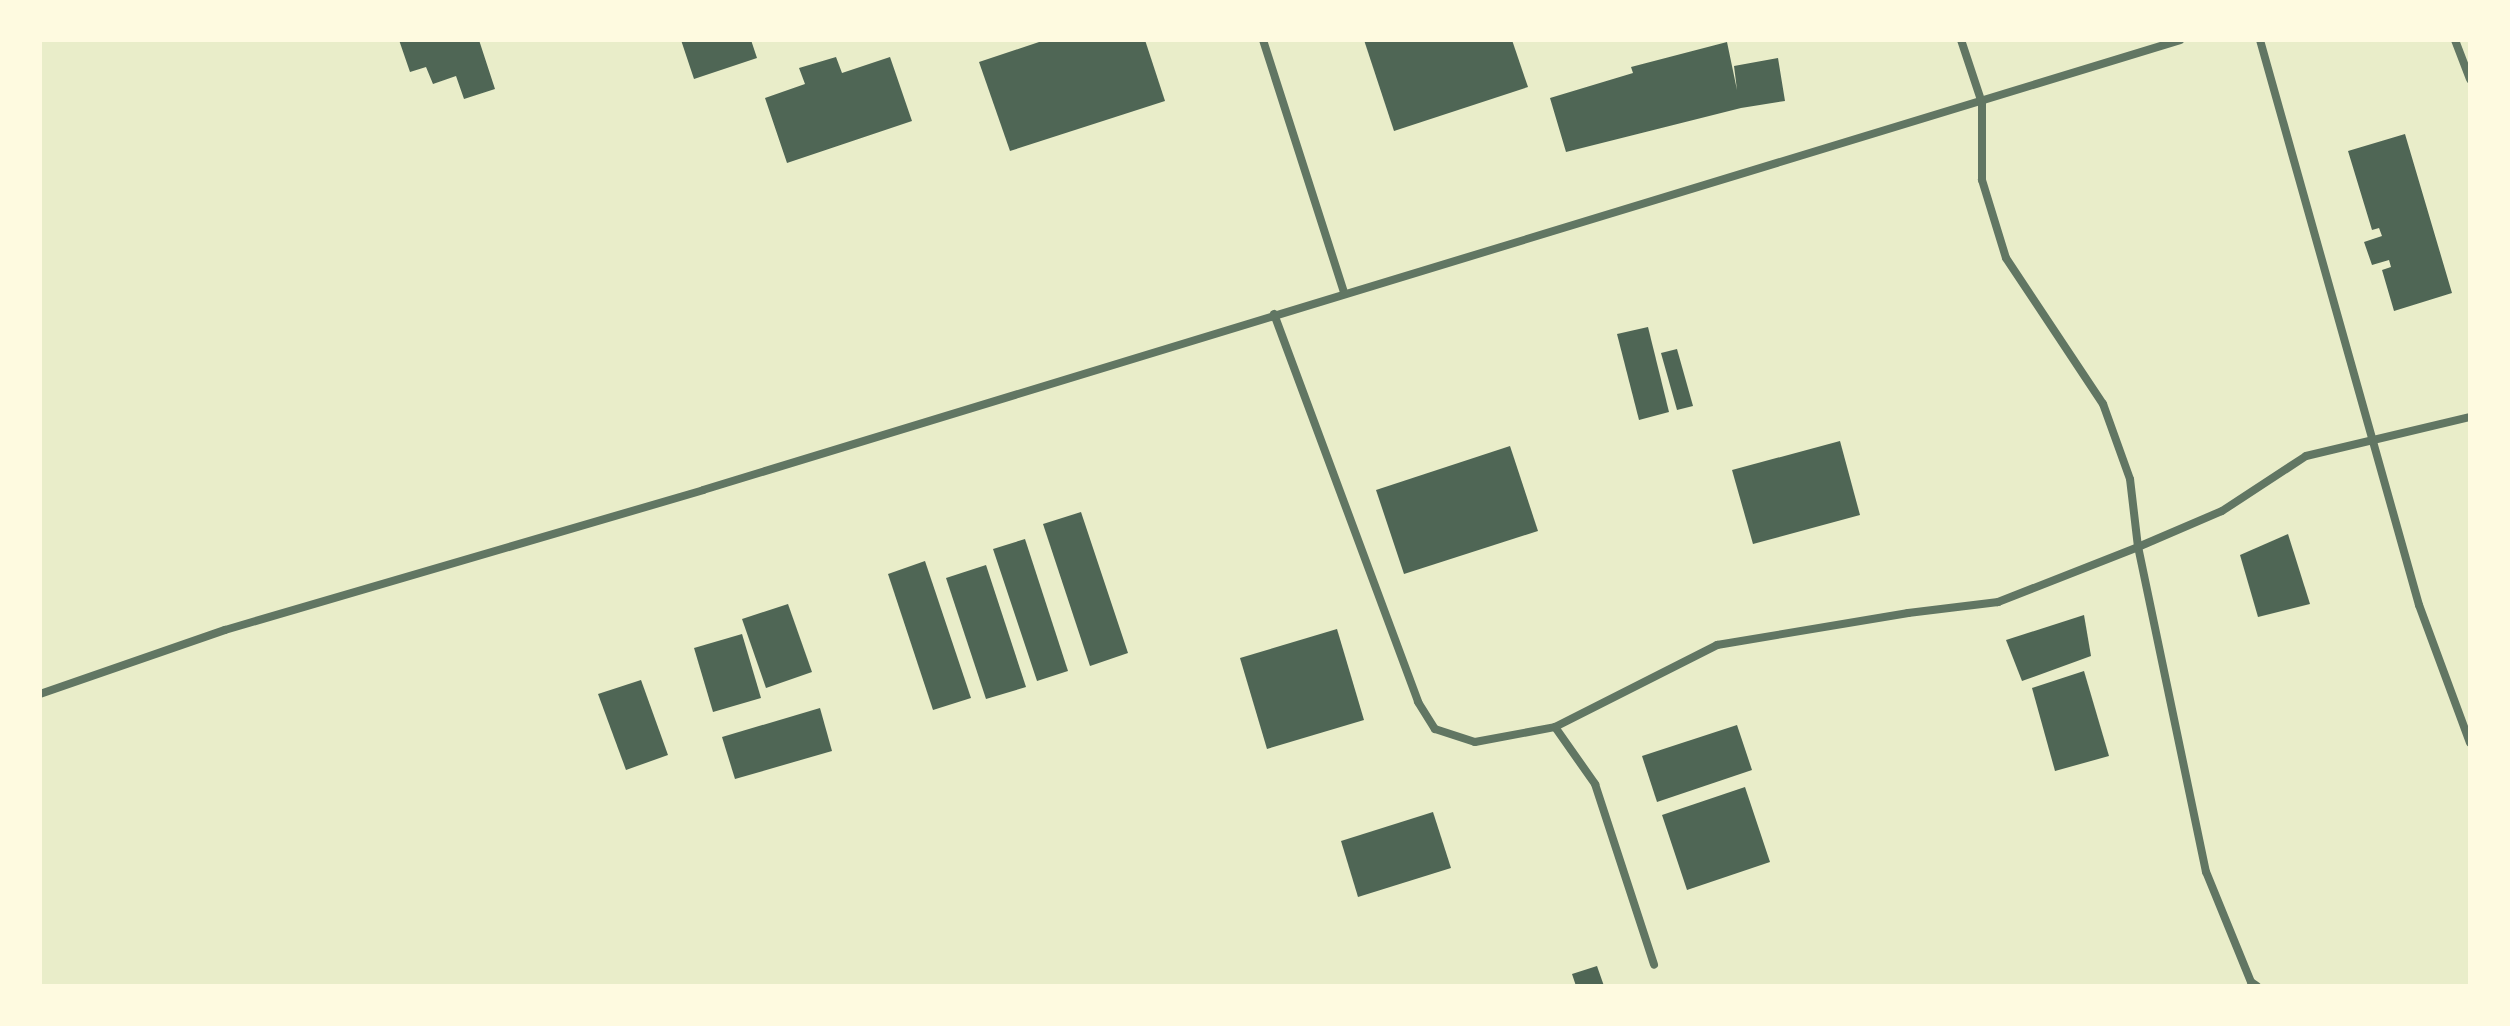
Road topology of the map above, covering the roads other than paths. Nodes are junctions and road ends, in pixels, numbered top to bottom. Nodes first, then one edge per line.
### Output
1 (1263, 40) edge
2 (1961, 40) edge
3 (2180, 40) edge
4 (2260, 40) edge
5 (2455, 40) edge
6 (2470, 79) edge
7 (1982, 103) junction
8 (1344, 293) junction
9 (1274, 314) junction
10 (2470, 417) edge
11 (2372, 438) junction
12 (2138, 547) junction
13 (40, 694) edge
14 (1555, 727) junction
15 (2470, 743) edge
16 (1654, 965) dead end
17 (2257, 986) edge

1 - 8 street
2 - 7 street
3 - 7 street
4 - 11 street
5 - 6 street
7 - 8 street
7 - 12 street
8 - 9 street
9 - 13 street
9 - 14 street
10 - 11 street
11 - 12 street
11 - 15 street
12 - 14 street
12 - 17 street
14 - 16 street

